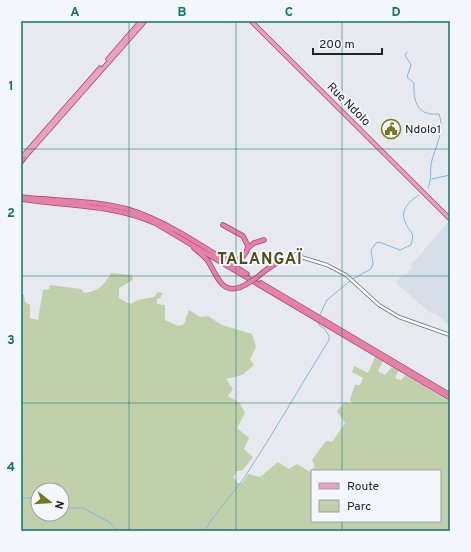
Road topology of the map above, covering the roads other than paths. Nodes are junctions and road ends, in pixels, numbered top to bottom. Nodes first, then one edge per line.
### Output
1 (142, 21) edge
2 (145, 21) edge
3 (251, 21) edge
4 (22, 159) edge
5 (21, 198) edge
6 (450, 219) edge
7 (223, 225) dead end
8 (177, 237) junction
9 (264, 240) dead end
10 (248, 248) junction
11 (214, 253) junction
12 (301, 257) junction
13 (296, 260) junction
14 (312, 314) junction
15 (450, 335) edge
16 (450, 395) edge
17 (450, 398) edge

1 - 4 main road
2 - 4 main road
3 - 6 main road, Rue Ndolo
5 - 8 highway
5 - 11 highway
7 - 10 highway
8 - 13 highway, bridge
8 - 14 highway
9 - 10 highway
10 - 11 highway
11 - 14 highway
12 - 13 street
12 - 13 street
12 - 15 street
14 - 16 highway
14 - 17 highway

